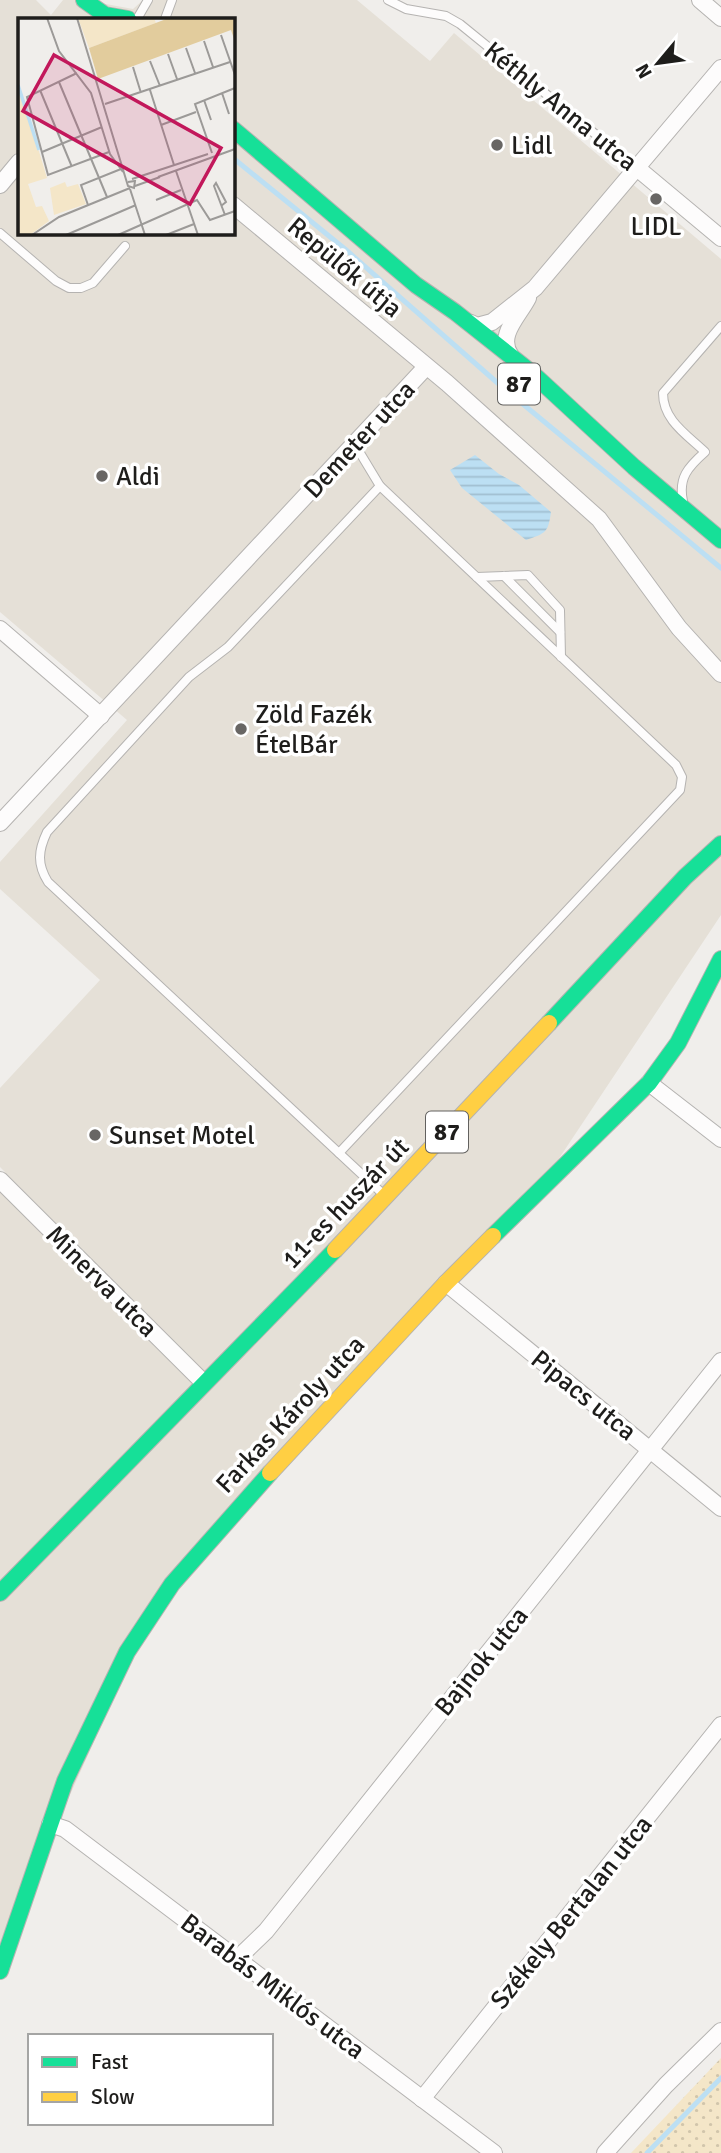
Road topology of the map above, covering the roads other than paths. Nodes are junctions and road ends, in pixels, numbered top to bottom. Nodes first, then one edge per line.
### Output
1 (84, 0) edge
2 (148, 0) edge
3 (172, 0) edge
4 (388, 0) edge
5 (700, 0) edge
6 (67, 2) dead end
7 (80, 18) edge
8 (122, 18) edge
9 (138, 18) edge
10 (165, 18) edge
11 (721, 18) edge
12 (721, 68) edge
13 (235, 132) edge
14 (18, 163) edge
15 (637, 168) junction
16 (0, 185) edge
17 (234, 206) edge
18 (0, 233) edge
19 (721, 238) edge
20 (125, 246) dead end
21 (416, 285) junction
22 (535, 288) junction
23 (464, 319) junction
24 (721, 326) edge
25 (426, 367) junction
26 (516, 375) junction
27 (354, 443) junction
28 (634, 467) junction
29 (380, 486) junction
30 (686, 510) junction
31 (721, 540) edge
32 (504, 576) junction
33 (477, 577) junction
34 (0, 629) edge
35 (560, 632) junction
36 (561, 656) junction
37 (721, 674) edge
38 (101, 716) junction
39 (0, 823) edge
40 (721, 844) edge
41 (721, 959) edge
42 (649, 1083) junction
43 (721, 1139) edge
44 (339, 1153) junction
45 (0, 1180) edge
46 (386, 1197) junction
47 (446, 1283) junction
48 (721, 1361) edge
49 (204, 1383) junction
50 (650, 1450) junction
51 (721, 1508) edge
52 (0, 1593) edge
53 (721, 1725) edge
54 (50, 1824) junction
55 (237, 1959) junction
56 (0, 1971) edge
57 (721, 2031) edge
58 (422, 2099) junction
59 (494, 2153) edge
60 (605, 2153) edge

1 - 8 main road
2 - 9 lane
3 - 10 lane
4 - 15 lane, Kéthly Anna utca
5 - 11 street
6 - 7 main road
12 - 15 street
13 - 21 main road, Repülők útja / 87
14 - 16 street
15 - 19 street, Kéthly Anna utca
15 - 22 street
17 - 25 street, Repülők útja
18 - 20 lane
21 - 23 main road, Repülők útja / 87
21 - 26 main road, Repülők útja / 87
22 - 23 street
22 - 26 street
23 - 26 main road, Repülők útja / 87
24 - 30 lane
25 - 27 street, Demeter utca
25 - 37 street, Demeter utca
26 - 28 main road, Repülők útja / 87
26 - 28 main road, Repülők útja / 87
27 - 29 lane
27 - 38 street, Demeter utca
28 - 30 main road, 87
29 - 33 lane
29 - 44 lane
30 - 31 main road, 87
32 - 33 lane
32 - 35 lane
32 - 35 lane
33 - 36 lane
34 - 38 street
35 - 36 lane
36 - 44 lane
38 - 39 street, Demeter utca
40 - 46 main road, 11-es huszár út / 87
41 - 42 main road, Farkas Károly utca
42 - 43 street
42 - 47 main road, Farkas Károly utca
44 - 46 lane
45 - 49 street, Minerva utca
46 - 49 main road, 11-es huszár út / 87
47 - 50 street, Pipacs utca
47 - 54 main road, Farkas Károly utca
48 - 50 street, Bajnok utca
49 - 52 main road, 11-es huszár út / 87
50 - 51 street, Pipacs utca
50 - 55 street, Bajnok utca
53 - 58 street, Székely Bertalan utca
54 - 55 street, Barabás Miklós utca
54 - 56 main road, Farkas Károly utca
55 - 58 street, Barabás Miklós utca
57 - 60 street
58 - 59 street, Barabás Miklós utca

